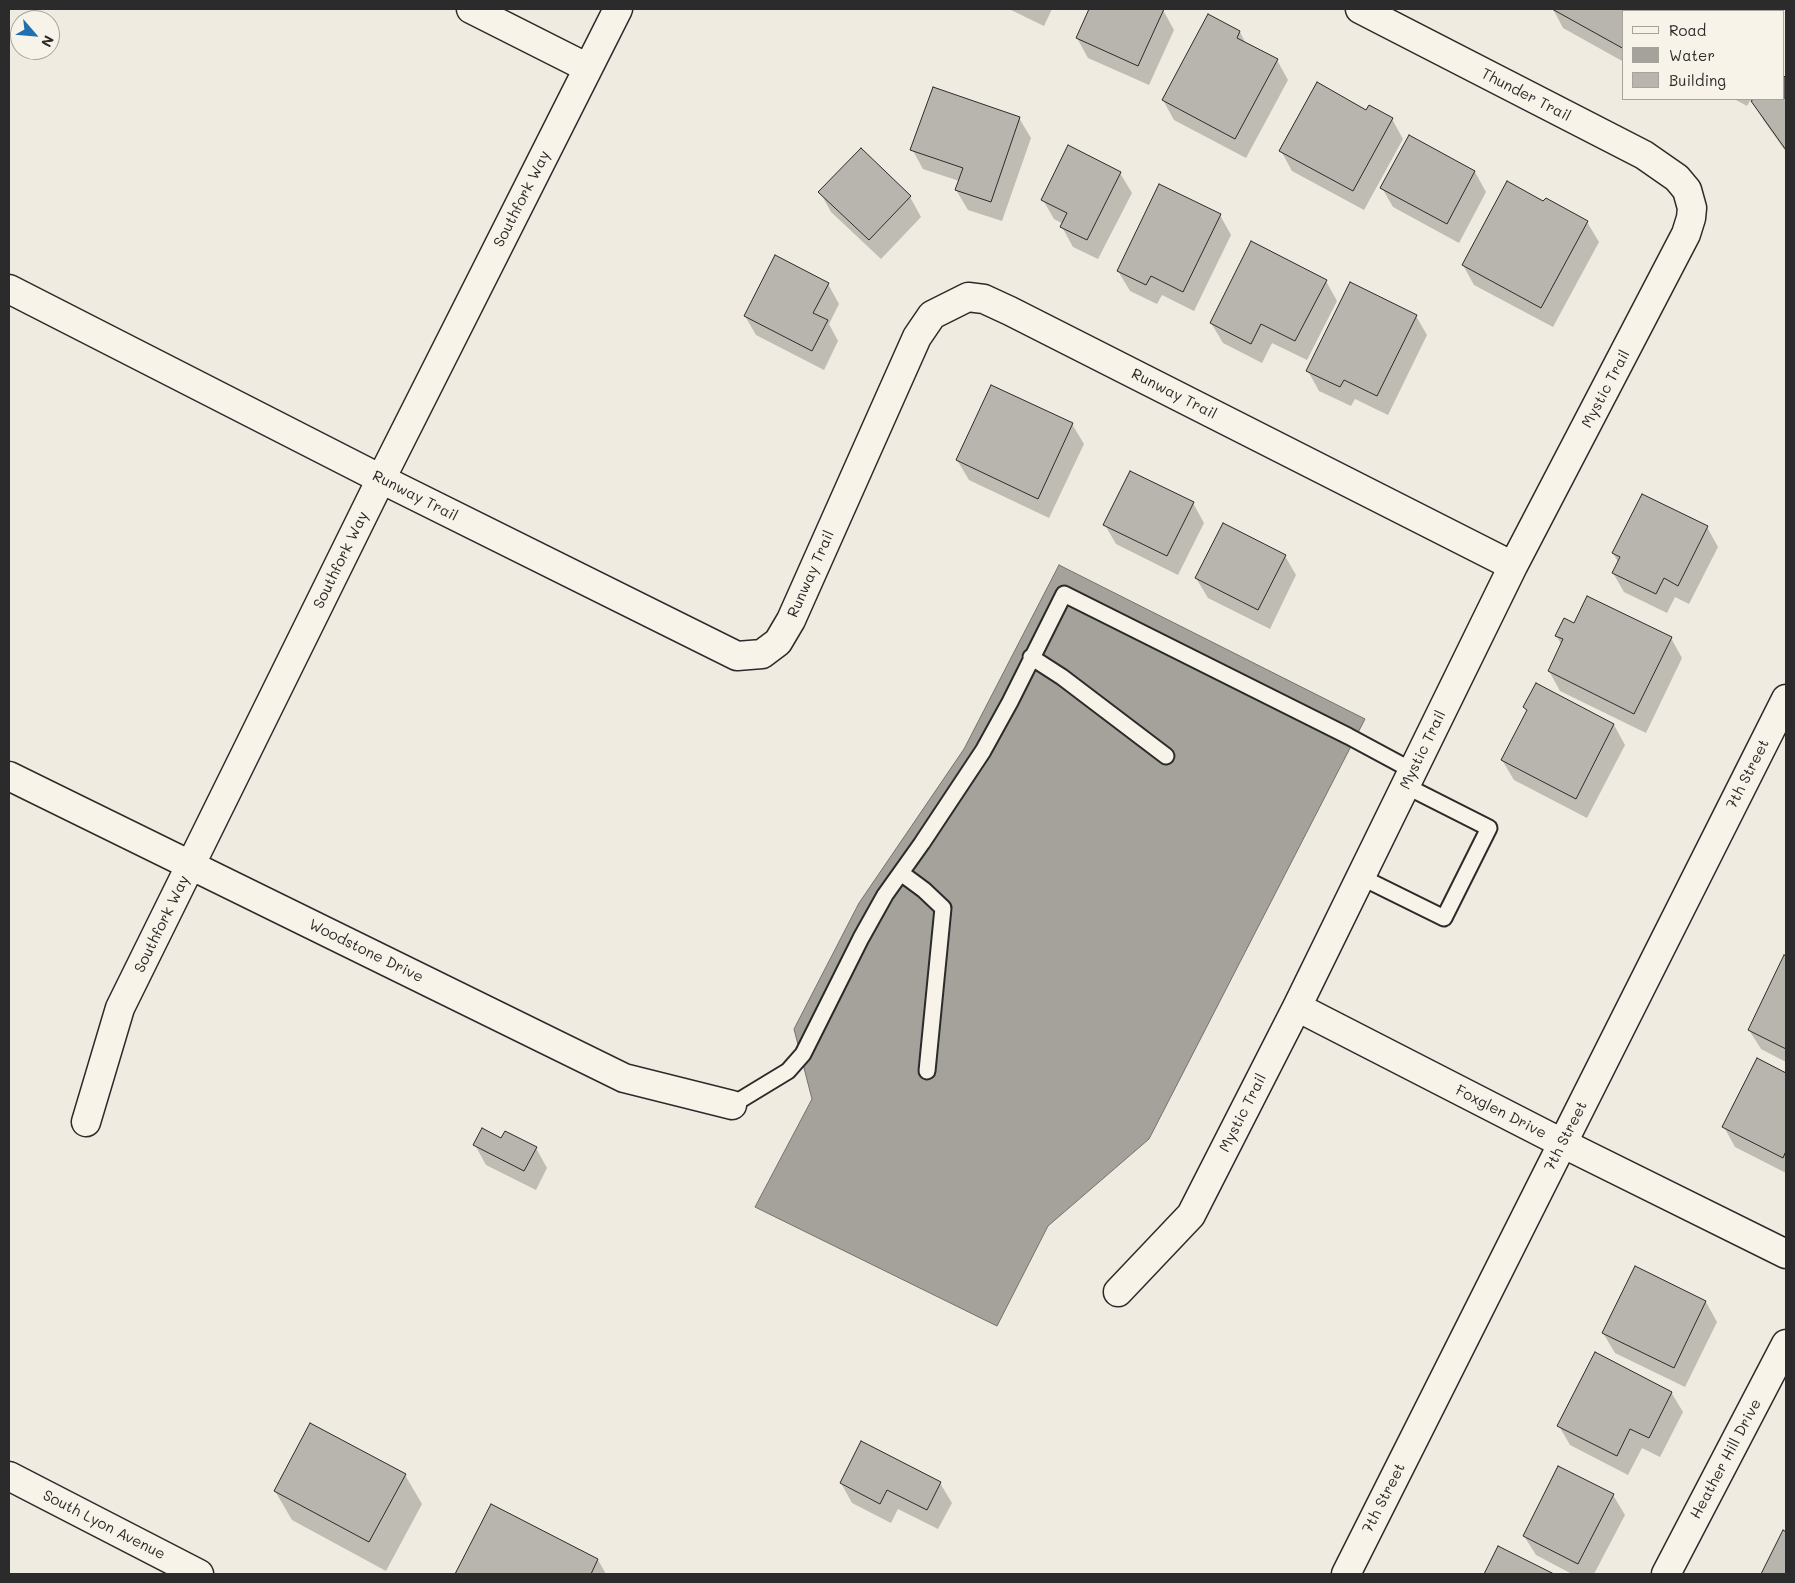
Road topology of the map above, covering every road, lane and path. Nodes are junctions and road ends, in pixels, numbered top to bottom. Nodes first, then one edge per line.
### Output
1 (471, 9) edge
2 (618, 9) edge
3 (1360, 9) edge
4 (588, 68) junction
5 (1686, 190) joint
6 (9, 290) edge
7 (381, 479) junction
8 (1513, 566) junction
9 (1031, 657) junction
10 (1786, 698) edge
11 (1166, 756) dead end
12 (9, 776) edge
13 (1409, 779) junction
14 (191, 865) junction
15 (901, 872) junction
16 (1361, 877) junction
17 (1297, 1008) junction
18 (927, 1071) dead end
19 (732, 1105) joint
20 (86, 1122) dead end
21 (1562, 1143) junction
22 (1786, 1254) edge
23 (1118, 1292) dead end
24 (1786, 1344) edge
25 (9, 1476) edge
26 (199, 1574) edge
27 (1346, 1574) edge
28 (1666, 1574) edge

1 - 4 street
2 - 4 street, Southfork Way
3 - 5 street, Thunder Trail
4 - 7 street, Southfork Way
5 - 8 street, Mystic Trail
6 - 7 street, Runway Trail
7 - 8 street, Runway Trail
7 - 14 street, Southfork Way
8 - 13 street, Mystic Trail
9 - 11 lane
9 - 13 lane
9 - 15 lane
10 - 21 street, 7th Street
12 - 14 street, Woodstone Drive
13 - 16 street, Mystic Trail
13 - 16 lane
14 - 19 street, Woodstone Drive
14 - 20 street, Southfork Way
15 - 18 lane
15 - 19 lane
16 - 17 street, Mystic Trail
17 - 21 street, Foxglen Drive
17 - 23 street, Mystic Trail
21 - 22 street, Foxglen Drive
21 - 27 street, 7th Street
24 - 28 street, Heather Hill Drive
25 - 26 street, South Lyon Avenue

